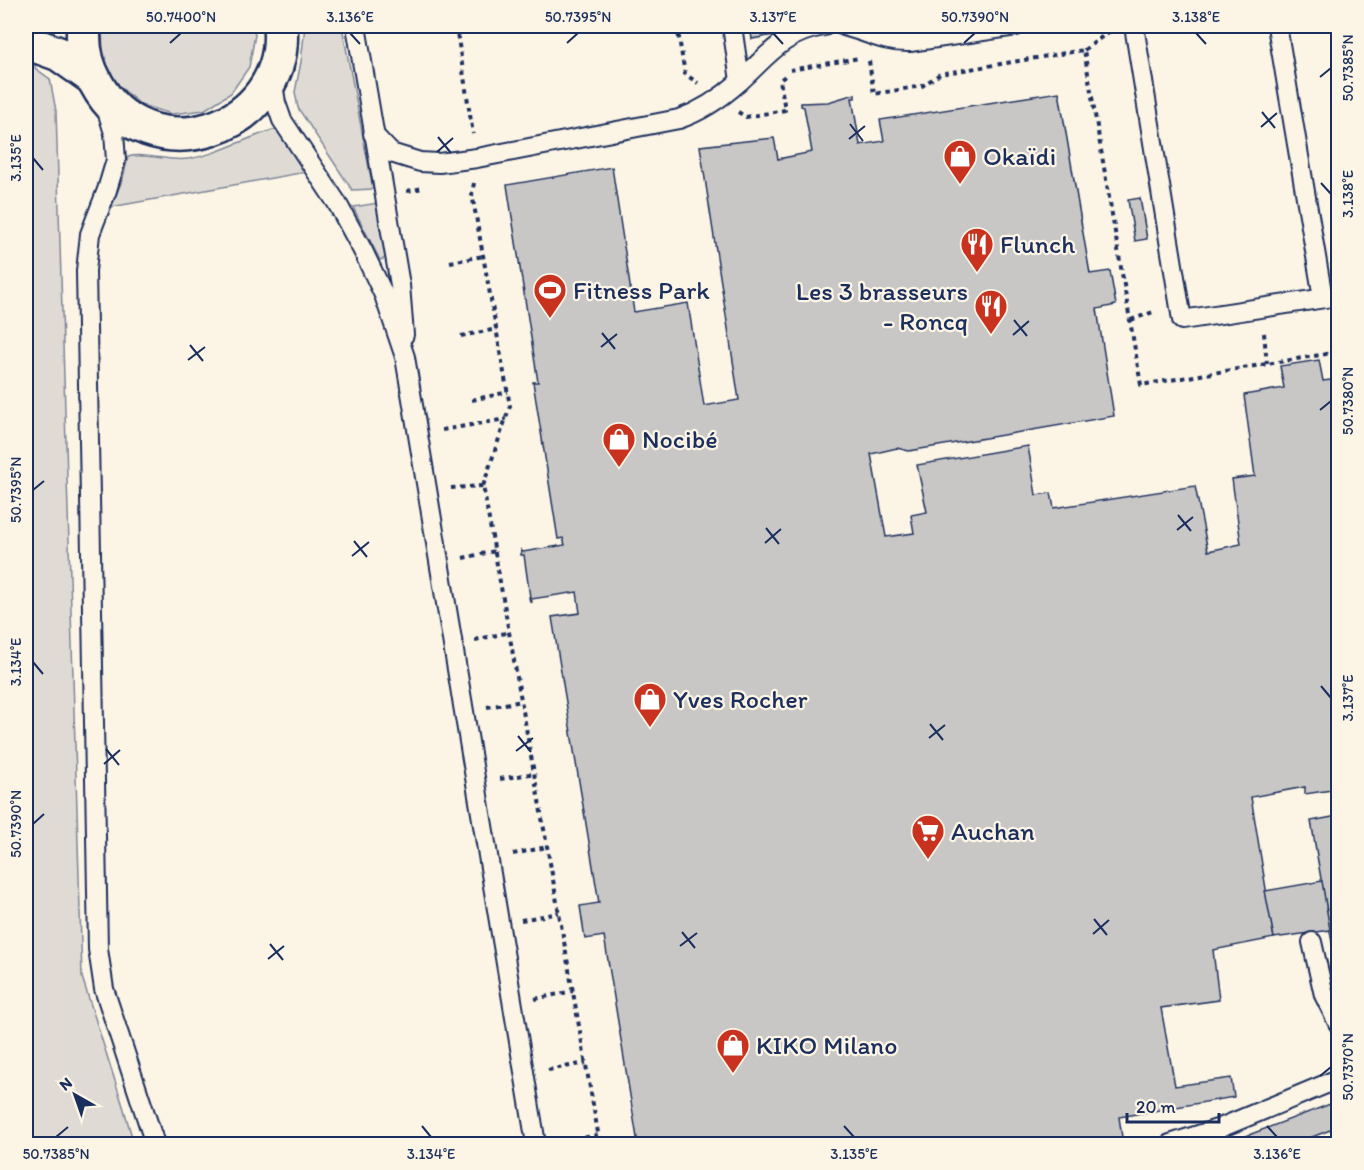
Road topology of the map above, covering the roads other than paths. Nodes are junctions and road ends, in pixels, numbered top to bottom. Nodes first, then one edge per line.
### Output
1 (45, 26) edge
2 (84, 26) edge
3 (279, 26) edge
4 (356, 26) edge
5 (732, 26) edge
6 (824, 26) edge
7 (844, 26) edge
8 (1016, 26) edge
9 (1134, 26) edge
10 (1277, 26) edge
11 (26, 31) edge
12 (26, 42) edge
13 (272, 74) junction
14 (741, 81) junction
15 (98, 86) junction
16 (373, 134) junction
17 (1331, 297) edge
18 (405, 357) junction
19 (1312, 942) dead end
20 (1338, 1023) edge
21 (1338, 1078) edge
22 (154, 1144) edge
23 (536, 1144) edge
24 (1170, 1144) edge

1 - 11 street
2 - 15 street
3 - 13 street
4 - 16 lane
5 - 14 lane
6 - 14 lane
7 - 8 lane
9 - 17 lane
10 - 17 lane
12 - 15 street
13 - 15 street
13 - 18 lane
14 - 16 lane
15 - 22 lane
16 - 18 lane
18 - 23 lane
19 - 20 lane
21 - 24 lane

